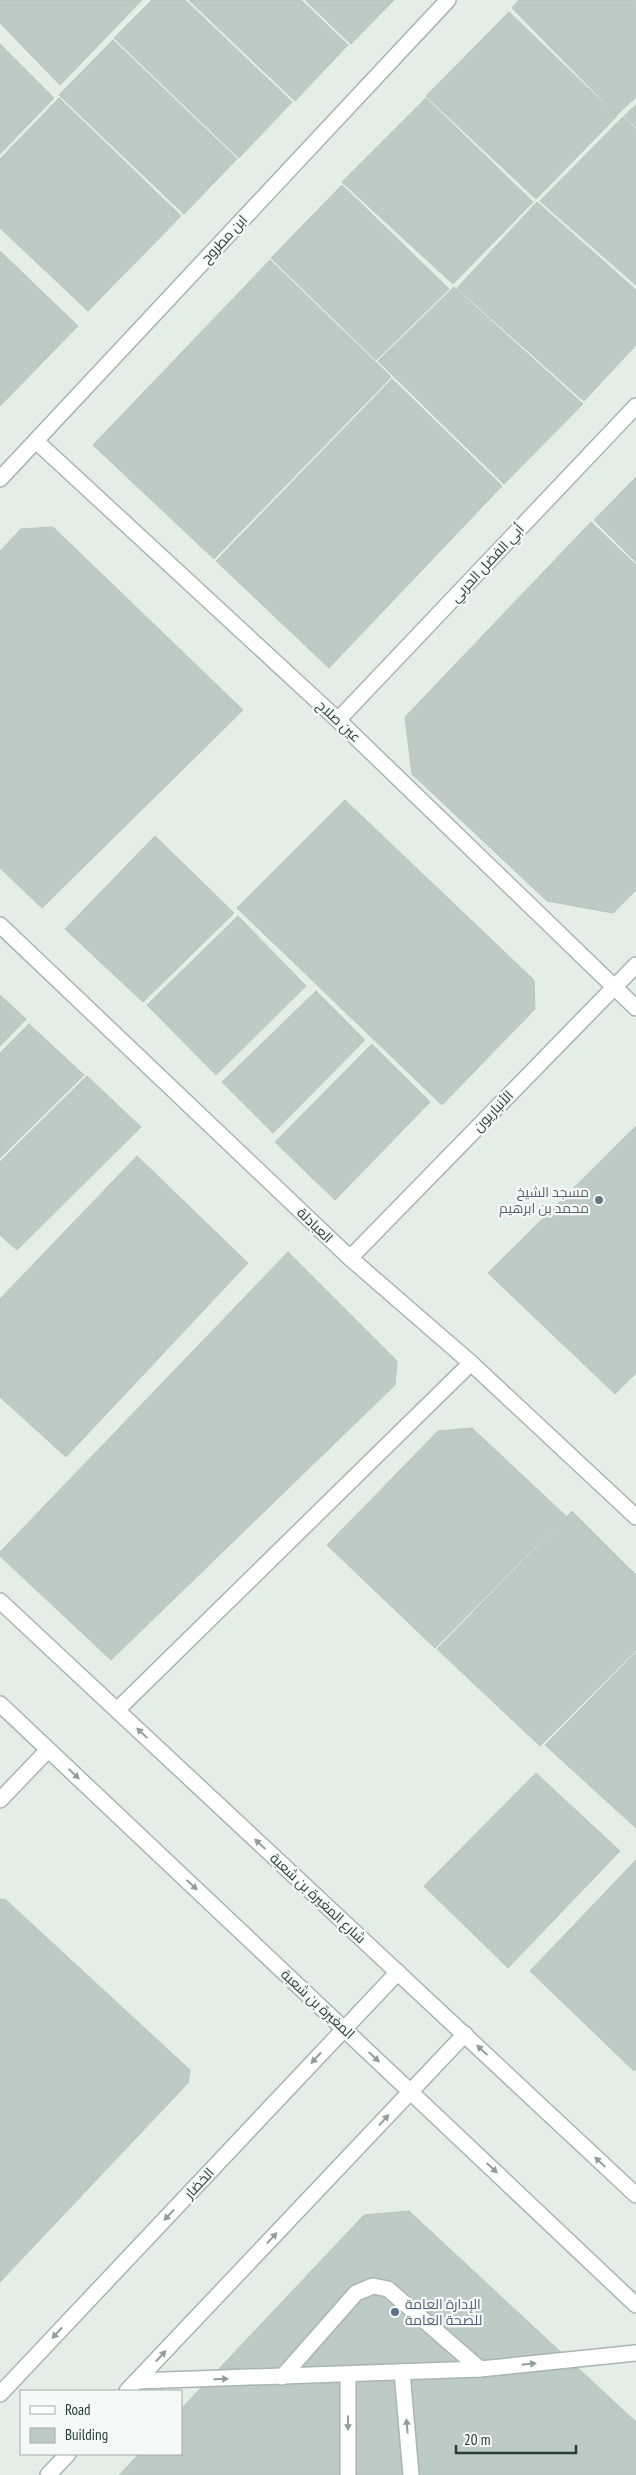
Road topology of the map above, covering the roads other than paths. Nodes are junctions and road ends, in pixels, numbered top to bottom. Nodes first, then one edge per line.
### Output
1 (448, 0) edge
2 (636, 406) edge
3 (36, 441) junction
4 (0, 479) edge
5 (338, 720) junction
6 (0, 925) edge
7 (636, 965) edge
8 (614, 987) junction
9 (636, 1008) edge
10 (350, 1258) junction
11 (471, 1363) junction
12 (636, 1517) edge
13 (0, 1601) edge
14 (0, 1704) edge
15 (117, 1710) junction
16 (48, 1750) junction
17 (0, 1800) edge
18 (398, 1972) junction
19 (344, 2029) junction
20 (465, 2034) junction
21 (410, 2091) junction
22 (636, 2195) edge
23 (636, 2305) edge
24 (636, 2352) edge
25 (480, 2369) junction
26 (402, 2372) junction
27 (348, 2374) junction
28 (282, 2377) junction
29 (132, 2386) edge
30 (0, 2394) edge
31 (67, 2455) edge
32 (48, 2475) edge
33 (348, 2475) edge
34 (411, 2475) edge

1 - 3 street, ابن مطروح
2 - 5 street, أبي الفضل الحربي
3 - 4 street, ابن مطروح
3 - 5 street, عين صلاح
5 - 8 street, عين صلاح
6 - 10 street, العبادلة
7 - 8 street, الأنباريون
8 - 9 street, عين صلاح
8 - 10 street, الأنباريون
10 - 11 street, العبادلة
11 - 12 street, العبادلة
11 - 15 street
13 - 15 street, شارع المغيرة بن شعبة
14 - 16 street, المغيرة بن شعبة
18 -> 15 street, شارع المغيرة بن شعبة
16 - 17 street
16 -> 19 street, المغيرة بن شعبة
18 - 19 street, الخضار
18 - 20 street, شارع المغيرة بن شعبة
19 -> 21 street, المغيرة بن شعبة
19 -> 30 street, الخضار
20 - 21 street
22 -> 20 street, شارع المغيرة بن شعبة
21 -> 23 street, المغيرة بن شعبة
29 -> 21 street
25 -> 24 street
25 - 26 street
25 - 28 street
26 - 27 street
34 -> 26 street
27 - 28 street
27 -> 33 street
29 -> 28 street
31 - 32 street

